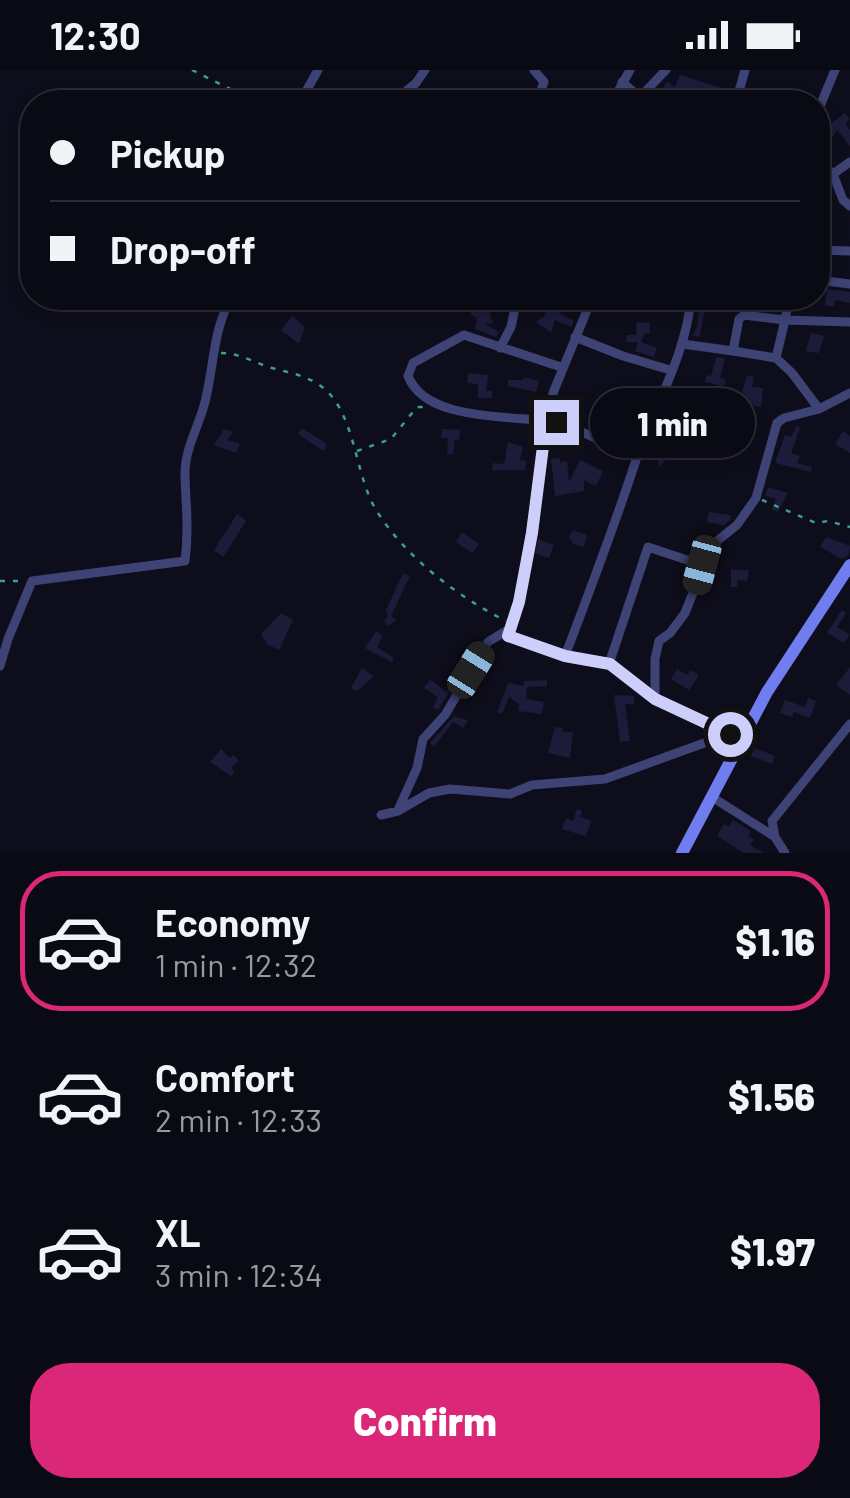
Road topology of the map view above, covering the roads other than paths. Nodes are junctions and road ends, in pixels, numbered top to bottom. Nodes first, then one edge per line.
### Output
1 (425, 70) edge
2 (630, 70) edge
3 (666, 70) edge
4 (622, 82) junction
5 (408, 90) edge
6 (618, 90) edge
7 (631, 90) edge
8 (647, 90) edge
9 (850, 162) edge
10 (832, 174) joint
11 (850, 206) edge
12 (225, 310) edge
13 (515, 310) edge
14 (587, 310) edge
15 (689, 310) edge
16 (787, 310) edge
17 (786, 320) junction
18 (850, 322) edge
19 (575, 337) junction
20 (683, 344) junction
21 (500, 348) junction
22 (733, 351) junction
23 (776, 358) junction
24 (561, 367) junction
25 (670, 370) junction
26 (850, 393) edge
27 (820, 409) junction
28 (546, 423) junction
29 (602, 440) dead end
30 (850, 564) edge
31 (702, 565) junction
32 (510, 627) junction
33 (565, 656) junction
34 (610, 664) junction
35 (0, 666) edge
36 (655, 699) junction
37 (850, 724) edge
38 (736, 738) junction
39 (712, 797) junction
40 (398, 811) junction
41 (380, 815) dead end
42 (775, 838) junction
43 (682, 853) edge
44 (785, 853) edge

1 - 5 street
2 - 4 street
3 - 8 street
4 - 6 street
4 - 7 street
9 - 10 street
10 - 11 street
12 - 35 street
13 - 21 street
14 - 19 street
15 - 20 street
16 - 17 street
17 - 18 street
17 - 22 street
17 - 23 street
19 - 24 street
19 - 25 street
20 - 22 street
20 - 25 street
21 - 24 street
21 - 28 street
22 - 23 street
23 - 27 street
24 - 28 street
25 - 33 street
26 - 27 street
27 - 31 street
28 - 29 street
28 - 32 street
30 - 38 main road
31 - 34 street
31 - 36 street
32 - 33 street
32 - 40 street
33 - 34 street
34 - 36 street
36 - 38 street
37 - 42 street
38 - 39 main road
38 - 40 street
39 - 42 street
39 - 43 main road
40 - 41 street
42 - 44 street

